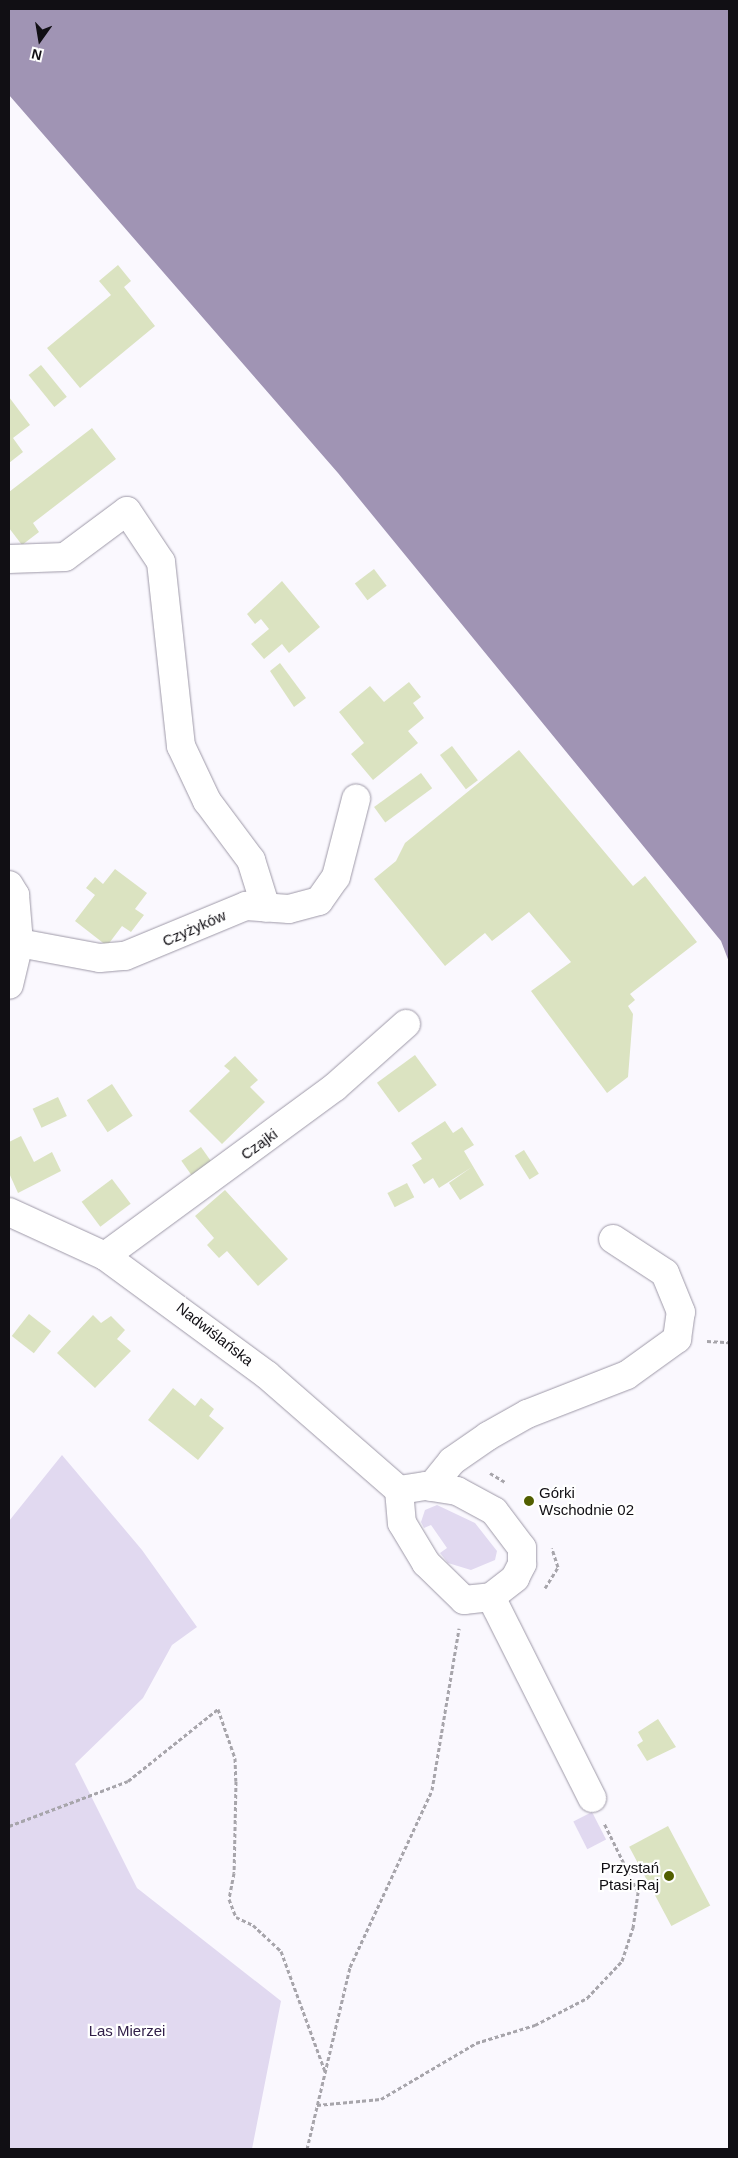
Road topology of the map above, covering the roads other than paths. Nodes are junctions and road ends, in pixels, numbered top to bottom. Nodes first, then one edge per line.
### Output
1 (9, 559) edge
2 (356, 799) dead end
3 (9, 885) edge
4 (266, 908) junction
5 (19, 943) junction
6 (9, 985) edge
7 (406, 1024) dead end
8 (9, 1212) edge
9 (613, 1239) dead end
10 (105, 1256) junction
11 (431, 1487) junction
12 (398, 1490) junction
13 (491, 1597) junction
14 (592, 1798) road end

1 - 4 street
2 - 4 street, Czyżyków
3 - 5 street
4 - 5 street, Czyżyków
5 - 6 street
7 - 10 street, Czajki
8 - 10 street, Nadwiślańska
9 - 11 street
10 - 12 street, Nadwiślańska
11 - 12 street
11 - 13 street
12 - 13 street
13 - 14 street

